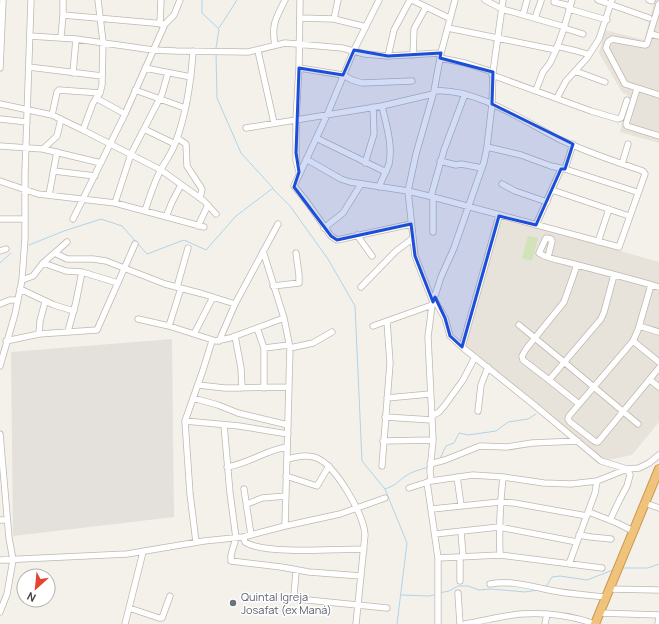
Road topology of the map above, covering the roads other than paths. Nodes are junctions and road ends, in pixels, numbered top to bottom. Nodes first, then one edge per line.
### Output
1 (3, 0) edge
2 (31, 0) edge
3 (62, 0) edge
4 (98, 0) edge
5 (161, 0) edge
6 (180, 0) edge
7 (284, 0) edge
8 (300, 0) edge
9 (338, 0) edge
10 (379, 0) edge
11 (411, 0) edge
12 (455, 0) edge
13 (485, 0) edge
14 (503, 0) edge
15 (527, 0) edge
16 (572, 0) edge
17 (598, 0) edge
18 (541, 1) dead end
19 (554, 2) dead end
20 (611, 2) edge
21 (659, 4) edge
22 (426, 7) junction
23 (570, 8) junction
24 (502, 9) junction
25 (658, 12) edge
26 (63, 15) junction
27 (523, 15) junction
28 (101, 18) junction
29 (300, 18) junction
30 (449, 18) junction
31 (535, 18) junction
32 (649, 18) dead end
33 (334, 19) junction
34 (606, 20) junction
35 (162, 24) junction
36 (366, 27) junction
37 (565, 27) junction
38 (448, 28) junction
39 (584, 34) dead end
40 (651, 34) junction
41 (30, 36) junction
42 (659, 36) edge
43 (61, 37) junction
44 (76, 38) junction
45 (497, 38) junction
46 (103, 42) junction
47 (300, 44) junction
48 (275, 45) junction
49 (557, 48) junction
50 (153, 50) junction
51 (354, 50) junction
52 (193, 51) junction
53 (258, 51) junction
54 (413, 54) junction
55 (440, 55) junction
56 (388, 56) junction
57 (589, 56) junction
58 (29, 67) junction
59 (0, 68) edge
60 (145, 68) junction
61 (299, 68) junction
62 (575, 71) junction
63 (73, 73) junction
64 (168, 73) junction
65 (492, 74) junction
66 (102, 76) junction
67 (343, 76) junction
68 (191, 77) junction
69 (412, 81) dead end
70 (605, 82) dead end
71 (637, 89) junction
72 (135, 90) junction
73 (536, 90) junction
74 (100, 93) junction
75 (434, 93) junction
76 (465, 94) junction
77 (659, 94) edge
78 (96, 98) junction
79 (557, 98) junction
80 (159, 99) junction
81 (626, 100) dead end
82 (0, 104) edge
83 (492, 104) junction
84 (382, 106) junction
85 (373, 107) junction
86 (185, 108) junction
87 (28, 110) junction
88 (125, 114) junction
89 (52, 115) junction
90 (327, 115) junction
91 (0, 119) edge
92 (61, 119) junction
93 (296, 119) junction
94 (27, 122) junction
95 (274, 124) junction
96 (246, 128) dead end
97 (83, 130) junction
98 (144, 130) junction
99 (659, 136) edge
100 (316, 138) junction
101 (176, 141) junction
102 (110, 144) junction
103 (573, 144) junction
104 (628, 144) dead end
105 (0, 146) edge
106 (26, 147) junction
107 (487, 147) junction
108 (43, 149) junction
109 (57, 152) junction
110 (131, 154) junction
111 (306, 159) junction
112 (440, 161) junction
113 (101, 163) junction
114 (365, 163) junction
115 (622, 164) junction
116 (482, 168) junction
117 (563, 169) junction
118 (161, 170) junction
119 (54, 171) junction
120 (299, 172) junction
121 (386, 172) junction
122 (95, 176) junction
123 (0, 182) edge
124 (360, 184) junction
125 (502, 184) dead end
126 (181, 185) junction
127 (379, 187) junction
128 (26, 190) junction
129 (552, 190) junction
130 (408, 191) junction
131 (637, 192) junction
132 (49, 195) junction
133 (432, 196) junction
134 (200, 198) junction
135 (84, 199) junction
136 (547, 202) junction
137 (115, 203) junction
138 (208, 205) junction
139 (469, 206) junction
140 (609, 209) junction
141 (145, 211) junction
142 (216, 214) dead end
143 (499, 216) junction
144 (629, 216) junction
145 (166, 217) junction
146 (0, 219) edge
147 (25, 219) junction
148 (72, 219) dead end
149 (278, 224) dead end
150 (411, 224) junction
151 (536, 225) junction
152 (198, 226) junction
153 (204, 227) dead end
154 (324, 228) junction
155 (433, 232) dead end
156 (357, 235) junction
157 (412, 239) junction
158 (67, 242) dead end
159 (598, 242) junction
160 (135, 244) dead end
161 (188, 248) dead end
162 (263, 251) junction
163 (55, 253) junction
164 (296, 253) dead end
165 (372, 256) dead end
166 (548, 257) dead end
167 (43, 263) junction
168 (577, 265) junction
169 (125, 268) junction
170 (82, 272) junction
171 (614, 275) junction
172 (22, 280) junction
173 (118, 283) junction
174 (651, 284) junction
175 (273, 286) junction
176 (179, 287) junction
177 (360, 287) dead end
178 (659, 287) edge
179 (20, 289) junction
180 (213, 296) junction
181 (18, 300) junction
182 (45, 302) junction
183 (433, 302) junction
184 (0, 304) edge
185 (235, 304) junction
186 (74, 311) junction
187 (284, 318) junction
188 (138, 319) dead end
189 (387, 321) junction
190 (519, 325) dead end
191 (170, 326) junction
192 (373, 326) dead end
193 (639, 326) junction
194 (257, 328) junction
195 (68, 331) junction
196 (332, 332) dead end
197 (659, 332) edge
198 (39, 334) junction
199 (194, 334) junction
200 (235, 336) junction
201 (6, 337) junction
202 (535, 338) junction
203 (633, 340) junction
204 (212, 341) junction
205 (219, 341) junction
206 (290, 346) junction
207 (462, 347) junction
208 (264, 348) junction
209 (475, 357) junction
210 (564, 362) junction
211 (659, 362) edge
212 (0, 366) edge
213 (488, 367) junction
214 (659, 368) edge
215 (549, 380) junction
216 (650, 380) junction
217 (198, 385) junction
218 (289, 387) junction
219 (594, 387) junction
220 (659, 387) edge
221 (242, 388) junction
222 (264, 388) junction
223 (430, 394) junction
224 (193, 398) junction
225 (387, 398) junction
226 (579, 404) junction
227 (478, 412) dead end
228 (623, 412) junction
229 (385, 417) junction
230 (432, 418) junction
231 (185, 421) junction
232 (638, 424) dead end
233 (224, 425) junction
234 (288, 425) junction
235 (0, 434) edge
236 (288, 434) junction
237 (433, 440) junction
238 (383, 441) junction
239 (578, 441) junction
240 (287, 447) junction
241 (659, 455) edge
242 (287, 459) junction
243 (1, 461) edge
244 (430, 464) junction
245 (329, 466) junction
246 (382, 466) dead end
247 (227, 467) junction
248 (627, 469) junction
249 (659, 469) edge
250 (286, 476) junction
251 (457, 477) junction
252 (503, 477) junction
253 (597, 481) junction
254 (429, 482) junction
255 (409, 488) dead end
256 (244, 489) dead end
257 (286, 496) junction
258 (385, 498) dead end
259 (500, 502) junction
260 (645, 503) junction
261 (248, 504) junction
262 (461, 505) junction
263 (659, 508) edge
264 (358, 509) junction
265 (432, 509) junction
266 (588, 514) junction
267 (0, 520) edge
268 (7, 520) junction
269 (610, 520) junction
270 (285, 526) junction
271 (498, 527) junction
272 (461, 530) junction
273 (633, 531) junction
274 (435, 534) junction
275 (251, 535) junction
276 (579, 535) junction
277 (236, 538) junction
278 (243, 538) junction
279 (611, 539) dead end
280 (196, 542) junction
281 (577, 542) junction
282 (364, 548) junction
283 (143, 552) junction
284 (500, 555) junction
285 (461, 557) junction
286 (438, 558) junction
287 (0, 560) edge
288 (13, 560) junction
289 (570, 564) junction
290 (602, 568) dead end
291 (296, 571) junction
292 (361, 576) junction
293 (460, 581) dead end
294 (490, 584) dead end
295 (609, 588) junction
296 (659, 590) edge
297 (458, 593) dead end
298 (170, 596) dead end
299 (606, 597) junction
300 (358, 605) junction
301 (129, 608) junction
302 (387, 608) dead end
303 (0, 612) edge
304 (599, 613) junction
305 (547, 614) junction
306 (659, 615) edge
307 (158, 621) edge
308 (125, 624) edge
309 (356, 624) edge
310 (438, 624) edge
311 (460, 624) edge
312 (465, 624) edge
313 (545, 624) edge
314 (595, 624) edge
315 (658, 624) edge

1 - 59 street
2 - 41 street
3 - 26 street
4 - 28 street
5 - 35 street
6 - 35 street
7 - 48 street
8 - 29 street
9 - 33 street
10 - 36 street
11 - 22 street
11 - 56 street
12 - 30 street
13 - 24 street
14 - 24 street
15 - 27 street
16 - 23 street
17 - 20 street
18 - 31 street
19 - 23 street
20 - 32 street
20 - 34 street
21 - 25 street
22 - 30 street
22 - 54 street
23 - 34 street
23 - 37 street
24 - 27 street
24 - 45 street
25 - 40 street
26 - 28 street
26 - 43 street
27 - 31 street
28 - 35 street
28 - 46 street
29 - 33 street
29 - 47 street
30 - 38 street
31 - 37 street
33 - 36 street
34 - 57 street
35 - 50 street
36 - 51 street
37 - 39 street
37 - 49 street
38 - 45 street
38 - 55 street
40 - 42 street
40 - 71 street
41 - 43 street
41 - 58 street
43 - 44 street
44 - 46 street
44 - 63 street
45 - 49 street
45 - 65 street
46 - 50 street
46 - 66 street
47 - 48 street
47 - 51 street
47 - 61 street
48 - 53 street
49 - 57 street
49 - 73 street
50 - 52 street
50 - 60 street
51 - 56 street
51 - 67 street
52 - 53 street
52 - 68 street
53 - 95 street
54 - 55 street
54 - 56 street
55 - 65 street
55 - 75 street
57 - 62 street
58 - 63 street
58 - 87 street
60 - 64 street
60 - 72 street
61 - 67 street
61 - 93 street
62 - 70 street
62 - 79 street
63 - 66 street
64 - 68 street
64 - 80 street
65 - 73 street
65 - 83 street
66 - 74 street
67 - 69 street
67 - 90 street
68 - 86 street
71 - 77 street
71 - 99 street
72 - 80 street
72 - 88 street
73 - 79 street
74 - 78 street
74 - 89 street
75 - 76 street
75 - 84 street
75 - 130 street
76 - 83 street
76 - 112 street
78 - 88 street
78 - 97 street
79 - 81 street
80 - 86 street
80 - 98 street
82 - 87 street
83 - 103 street
83 - 107 street
84 - 85 street
84 - 121 street
85 - 90 street
85 - 114 street
86 - 101 street
87 - 89 street
87 - 94 street
88 - 102 street
89 - 92 street
90 - 93 street
90 - 100 street
91 - 94 street
92 - 97 street
92 - 108 street
93 - 95 street
93 - 120 street
94 - 106 street
95 - 96 street
97 - 102 street
98 - 101 street
98 - 110 street
100 - 111 street
100 - 114 street
101 - 118 street
101 - 134 street
102 - 110 street
102 - 113 street
103 - 115 street
103 - 117 street
104 - 115 street
105 - 106 street
106 - 108 street
106 - 128 street
107 - 116 street
107 - 117 street
108 - 109 street
109 - 113 street
109 - 119 street
110 - 118 street
110 - 137 street
111 - 120 street
111 - 124 street
112 - 116 street
112 - 133 street
113 - 122 street
114 - 121 street
115 - 131 street
116 - 139 street
117 - 129 street
117 - 131 street
118 - 126 street
118 - 141 street
119 - 122 street
119 - 132 street
120 - 154 street
121 - 127 street
122 - 135 street
123 - 128 street
124 - 127 street
124 - 154 street
125 - 136 street
126 - 134 street
126 - 145 street
127 - 130 street
128 - 132 street
128 - 147 street
129 - 136 street
129 - 140 street
130 - 133 street
130 - 150 street
131 - 144 street
132 - 135 street
133 - 139 street
133 - 155 street
134 - 138 street
135 - 137 street
135 - 148 street
136 - 151 street
137 - 141 street
138 - 142 street
138 - 152 street
139 - 143 street
139 - 183 street
140 - 144 street
140 - 159 street
141 - 145 street
143 - 151 street
143 - 207 street
144 - 159 street
145 - 152 street
146 - 147 street
147 - 172 street
149 - 162 street
150 - 156 street
150 - 157 street
151 - 159 street
152 - 153 street
154 - 156 street
156 - 165 street
157 - 177 street
157 - 183 street
158 - 163 street
160 - 169 street
161 - 176 street
162 - 175 street
162 - 185 street
163 - 167 street
163 - 169 street
164 - 175 street
166 - 168 street
167 - 170 street
167 - 172 street
168 - 171 street
168 - 202 street
169 - 173 street
169 - 176 street
170 - 173 street
170 - 186 street
171 - 174 street
171 - 210 street
172 - 179 street
173 - 195 street
174 - 178 street
174 - 193 street
175 - 187 street
176 - 180 street
176 - 191 street
179 - 181 street
179 - 182 street
180 - 185 street
180 - 199 street
181 - 184 street
181 - 201 street
182 - 186 street
182 - 198 street
183 - 189 street
183 - 207 street
183 - 223 street
185 - 205 street
186 - 195 street
187 - 194 street
187 - 206 street
188 - 191 street
189 - 192 street
189 - 225 street
190 - 202 street
191 - 199 street
193 - 197 street
193 - 203 street
194 - 200 street
194 - 208 street
195 - 198 street
196 - 206 street
198 - 201 street
199 - 204 street
200 - 205 street
200 - 221 street
201 - 212 street
202 - 210 street
202 - 215 street
203 - 211 street
203 - 219 street
204 - 205 street
204 - 217 street
206 - 208 street
206 - 218 street
207 - 209 street
208 - 222 street
209 - 213 street
209 - 230 street
210 - 215 street
210 - 219 street
213 - 227 street
213 - 239 street
214 - 216 street
215 - 226 street
216 - 220 street
216 - 228 street
217 - 221 street
217 - 224 street
218 - 222 street
218 - 234 street
219 - 226 street
219 - 228 street
221 - 222 street
223 - 225 street
223 - 230 street
224 - 231 street
224 - 234 street
225 - 229 street
226 - 228 street
228 - 232 street
229 - 230 street
229 - 238 street
230 - 237 street
231 - 233 street
231 - 280 street
233 - 236 street
233 - 247 street
234 - 236 street
235 - 243 street
236 - 240 street
237 - 238 street
237 - 244 street
238 - 246 street
239 - 244 street
239 - 248 street
240 - 242 street
240 - 247 street
241 - 248 street
242 - 245 street
242 - 250 street
243 - 268 street
244 - 254 street
245 - 250 street
245 - 264 street
247 - 277 street
248 - 253 street
248 - 269 street
249 - 260 highway
250 - 257 street
251 - 252 street
251 - 254 street
251 - 262 street
252 - 253 street
252 - 259 street
253 - 266 street
254 - 255 street
254 - 265 street
256 - 261 street
257 - 261 street
257 - 270 street
258 - 264 street
259 - 262 street
259 - 266 street
259 - 271 street
260 - 263 street
260 - 273 highway
261 - 275 street
262 - 265 street
264 - 270 street
264 - 282 street
265 - 274 street
266 - 269 street
266 - 276 street
267 - 268 street
268 - 288 street
269 - 273 street
270 - 275 street
271 - 272 street
271 - 281 street
271 - 284 street
272 - 274 street
272 - 285 street
273 - 295 highway
274 - 286 street
275 - 278 street
276 - 279 street
276 - 281 street
277 - 278 street
277 - 280 street
277 - 291 street
278 - 282 street
280 - 283 street
281 - 289 street
282 - 292 street
283 - 288 street
283 - 301 street
284 - 285 street
284 - 289 street
285 - 286 street
285 - 293 street
286 - 310 street
287 - 288 street
288 - 303 street
289 - 290 street
291 - 292 street
291 - 300 street
292 - 300 street
294 - 299 street
295 - 296 street
295 - 299 highway
297 - 311 street
298 - 307 street
299 - 304 highway
300 - 302 street
300 - 309 street
301 - 307 street
301 - 308 street
304 - 306 street
304 - 314 highway
305 - 312 street
305 - 313 street
305 - 314 street
306 - 315 street

